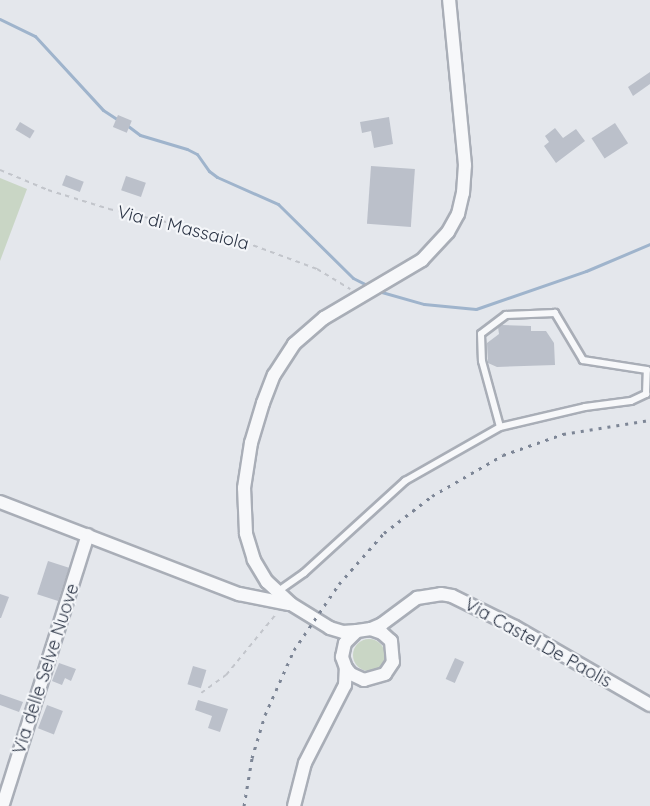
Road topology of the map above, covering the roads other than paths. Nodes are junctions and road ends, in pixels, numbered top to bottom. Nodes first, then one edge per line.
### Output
1 (449, 0) edge
2 (500, 427) junction
3 (0, 502) edge
4 (88, 535) junction
5 (277, 592) junction
6 (288, 604) junction
7 (393, 616) junction
8 (330, 628) junction
9 (371, 629) junction
10 (357, 631) junction
11 (391, 641) junction
12 (343, 651) junction
13 (346, 668) junction
14 (357, 678) junction
15 (339, 698) junction
16 (650, 705) edge
17 (3, 804) dead end
18 (294, 806) edge

1 - 5 street
2 - 2 lane
2 - 5 lane
3 - 4 street
4 - 6 street
4 - 17 street, Via delle Selve Nuove
5 - 6 street
6 - 8 street
7 - 9 street, Via Castel De Paolis
7 - 11 street
7 - 16 street, Via Castel De Paolis
8 - 10 street
8 - 12 street
9 - 10 street
9 - 11 street
10 - 12 street
11 - 14 street
12 - 13 street
13 - 14 street
13 - 15 street
14 - 15 street
15 - 18 street

